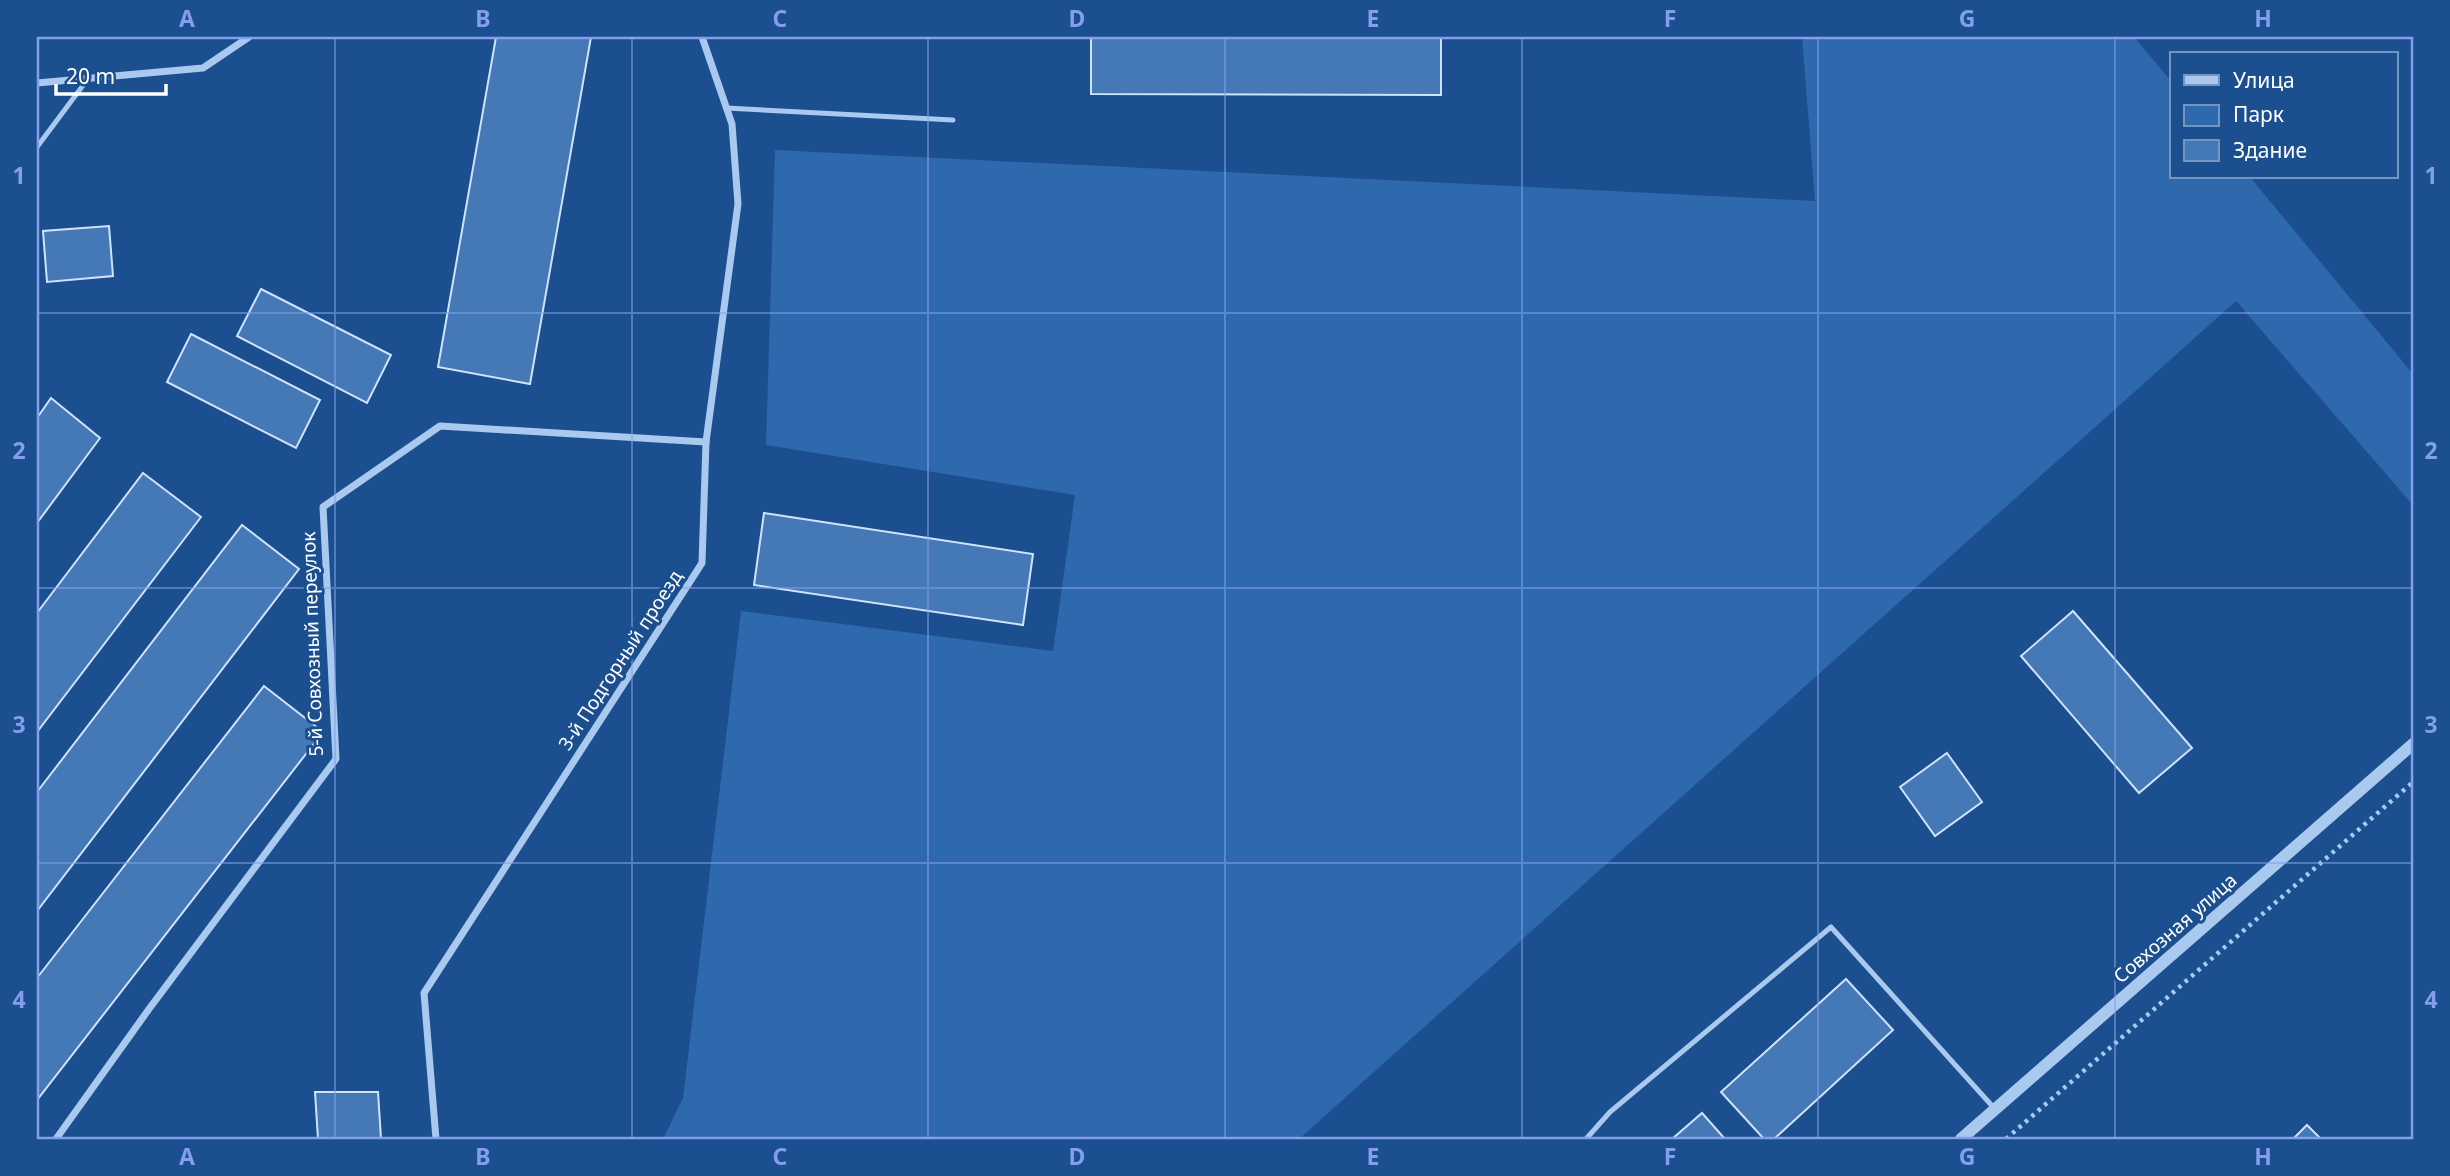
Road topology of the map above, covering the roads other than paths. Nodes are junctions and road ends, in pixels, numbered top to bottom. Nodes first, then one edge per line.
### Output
1 (249, 37) edge
2 (702, 37) edge
3 (87, 80) junction
4 (37, 83) edge
5 (726, 108) junction
6 (953, 120) dead end
7 (37, 147) edge
8 (705, 442) junction
9 (2413, 744) edge
10 (1996, 1110) junction
11 (56, 1139) edge
12 (436, 1139) edge
13 (1586, 1139) edge
14 (1962, 1139) edge

1 - 3 street
2 - 5 street, 3-й Подгорный проезд
3 - 4 street
3 - 7 lane
5 - 6 lane
5 - 8 street, 3-й Подгорный проезд
8 - 11 street, 5-й Совхозный переулок
8 - 12 street, 3-й Подгорный проезд
9 - 10 street, Совхозная улица
10 - 13 lane
10 - 14 street, Совхозная улица

